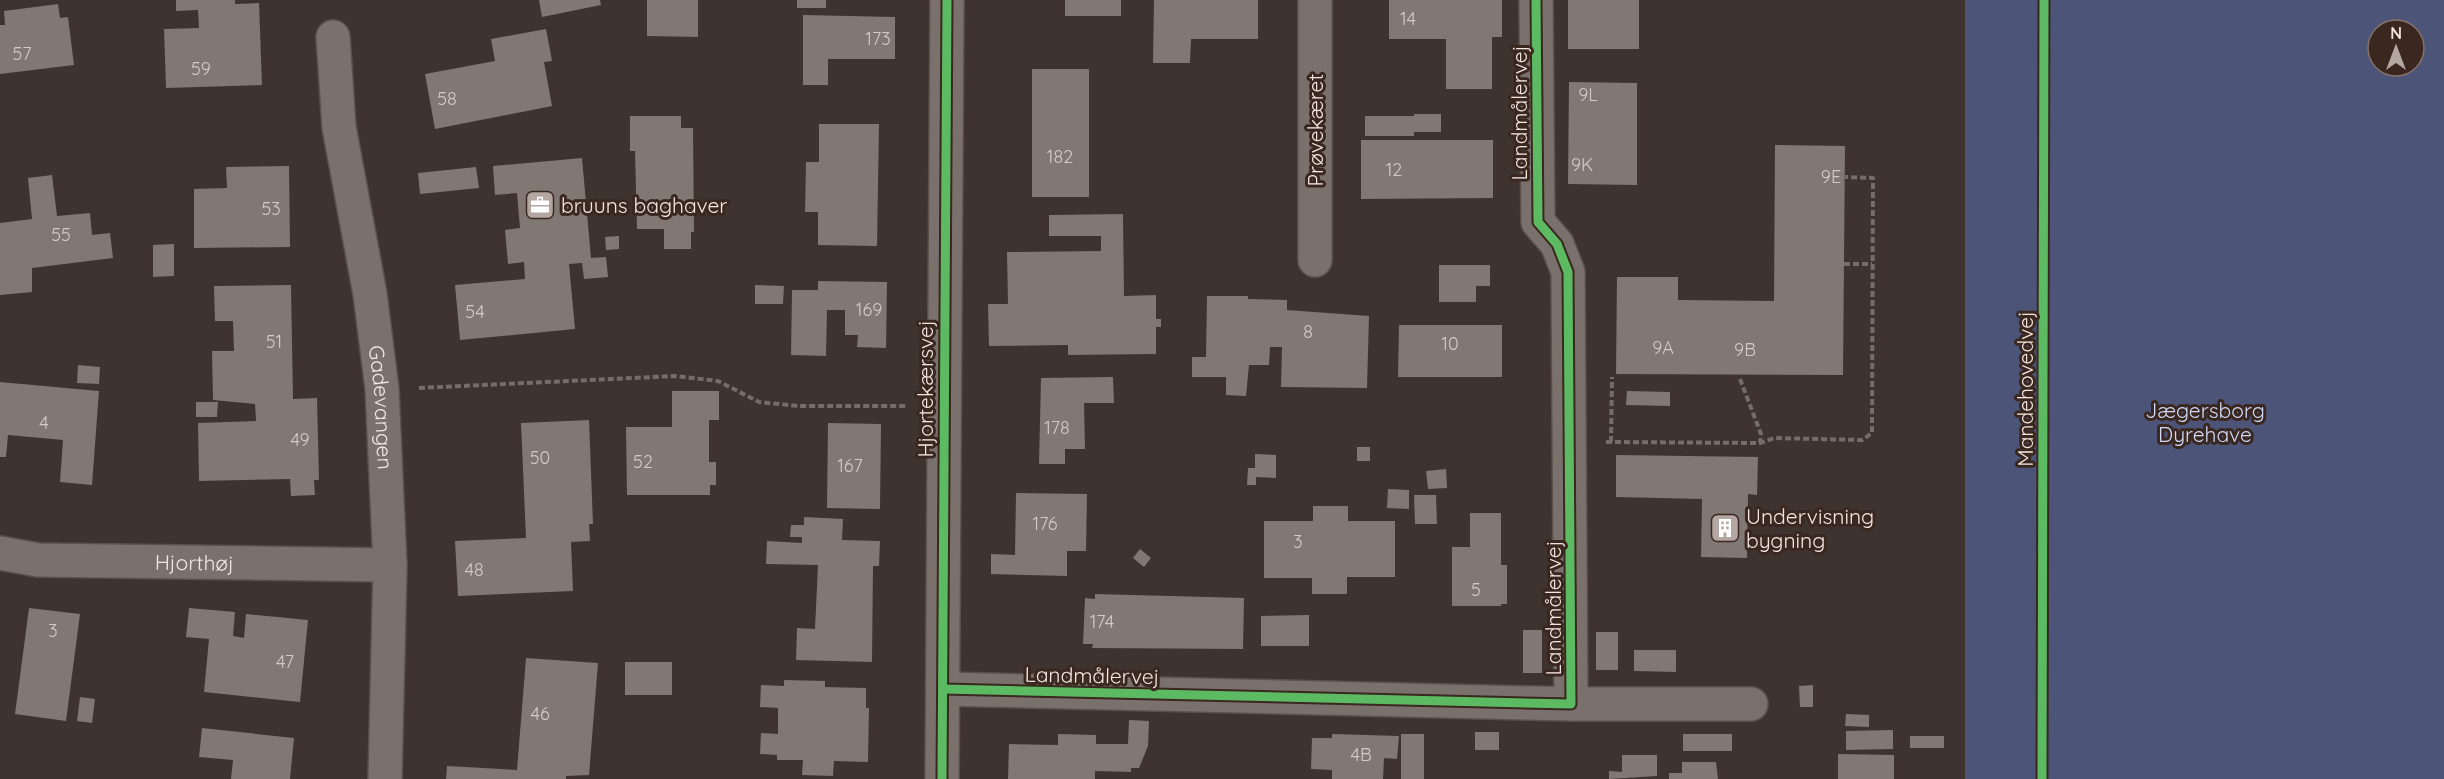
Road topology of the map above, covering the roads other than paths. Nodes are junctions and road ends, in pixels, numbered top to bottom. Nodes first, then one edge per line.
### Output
1 (947, 0) edge
2 (1314, 0) edge
3 (1536, 0) edge
4 (333, 37) dead end
5 (1315, 260) dead end
6 (0, 553) edge
7 (390, 565) junction
8 (943, 689) junction
9 (1571, 704) junction
10 (1751, 704) dead end
11 (385, 779) edge
12 (942, 779) edge

1 - 8 street, Hjortekærsvej
2 - 5 street, Prøvekæret
3 - 9 street, Landmålervej
4 - 7 street, Gadevangen
6 - 7 street, Hjorthøj
7 - 11 street, Gadevangen
8 - 9 street, Landmålervej
8 - 12 street, Hjortekærsvej
9 - 10 street, Landmålervej

